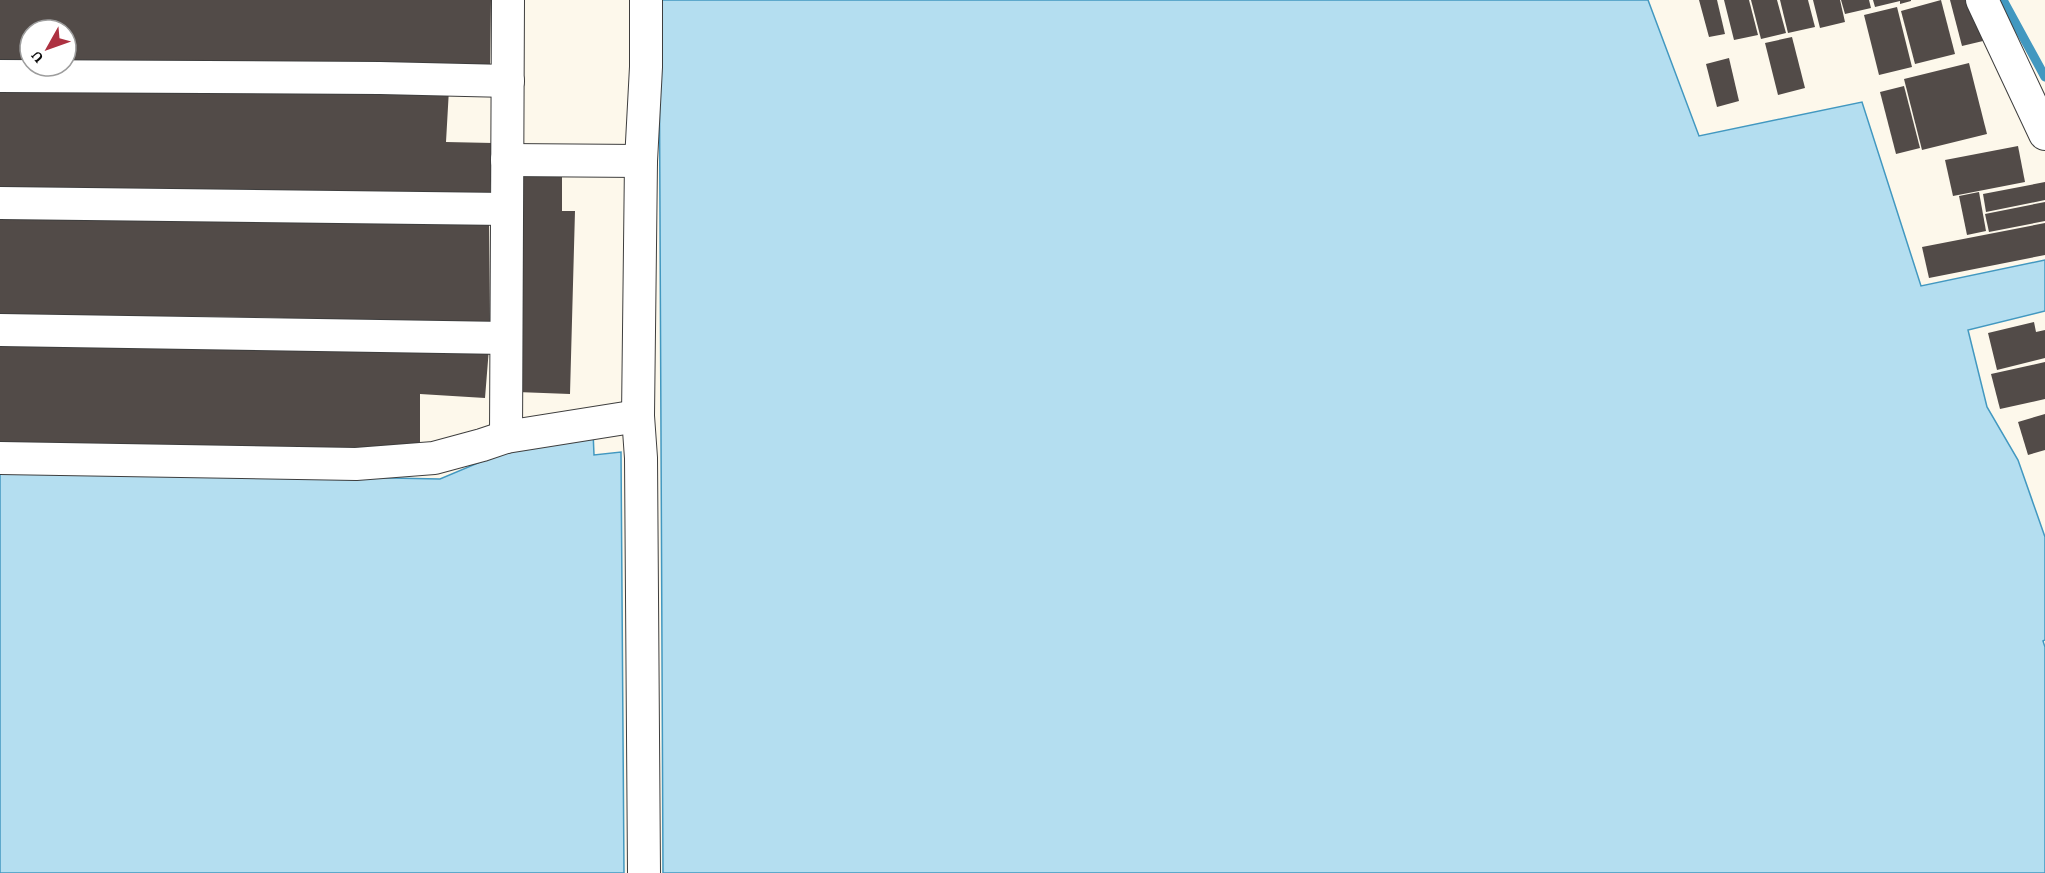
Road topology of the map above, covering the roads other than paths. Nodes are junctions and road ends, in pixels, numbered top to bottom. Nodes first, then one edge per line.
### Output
1 (508, 0) edge
2 (646, 0) edge
3 (1982, 0) edge
4 (0, 76) edge
5 (508, 81) junction
6 (2045, 134) edge
7 (507, 160) junction
8 (641, 161) junction
9 (0, 202) edge
10 (507, 209) junction
11 (0, 330) edge
12 (506, 338) junction
13 (638, 416) junction
14 (506, 436) junction
15 (0, 458) edge
16 (644, 873) edge

1 - 5 street
2 - 8 street
3 - 6 street
4 - 5 street
5 - 7 street
7 - 8 street
7 - 10 street
8 - 13 street
9 - 10 street
10 - 12 street
11 - 12 street
12 - 14 street
13 - 14 street
13 - 16 street
14 - 15 street

